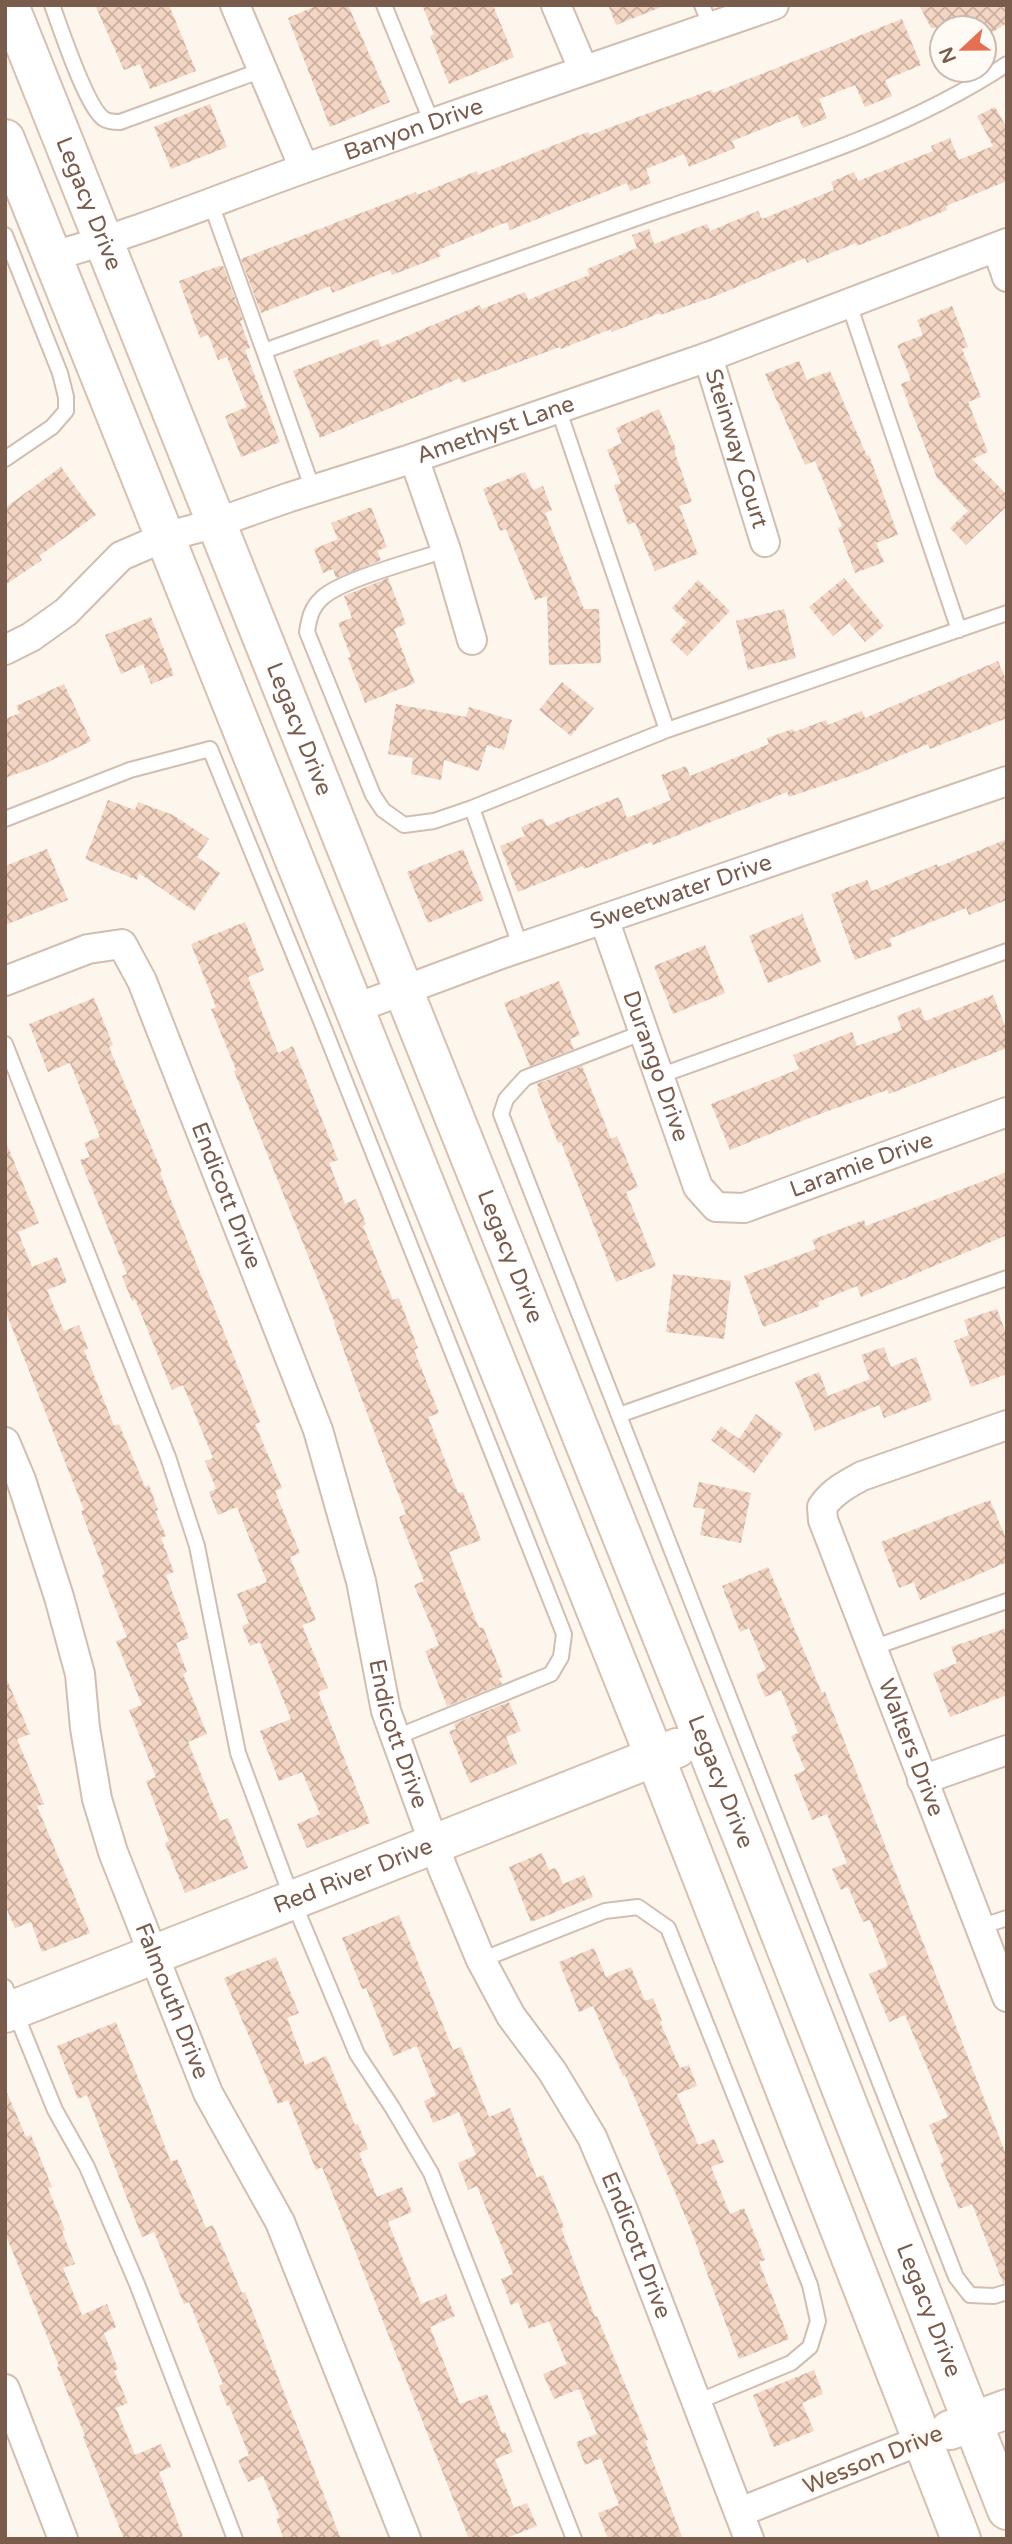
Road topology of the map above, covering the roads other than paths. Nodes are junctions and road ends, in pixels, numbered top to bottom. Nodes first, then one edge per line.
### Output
1 (9, 5) edge
2 (52, 5) edge
3 (235, 5) edge
4 (384, 5) edge
5 (556, 5) edge
6 (775, 5) edge
7 (707, 16) edge
8 (1007, 64) edge
9 (583, 69) junction
10 (262, 70) junction
11 (432, 123) junction
12 (5, 139) edge
13 (304, 168) junction
14 (210, 201) junction
15 (5, 235) edge
16 (104, 242) junction
17 (1002, 245) edge
18 (52, 256) junction
19 (1007, 277) edge
20 (849, 304) junction
21 (264, 351) junction
22 (708, 357) junction
23 (558, 408) junction
24 (414, 458) junction
25 (5, 459) edge
26 (313, 490) junction
27 (216, 523) junction
28 (165, 537) junction
29 (765, 542) dead end
30 (446, 550) junction
31 (1007, 613) edge
32 (959, 630) junction
33 (472, 640) dead end
34 (5, 650) edge
35 (667, 730) junction
36 (1007, 781) edge
37 (472, 807) junction
38 (5, 819) edge
39 (604, 919) junction
40 (521, 948) junction
41 (1007, 951) edge
42 (5, 981) edge
43 (404, 992) junction
44 (355, 1009) junction
45 (644, 1032) junction
46 (5, 1044) edge
47 (659, 1076) junction
48 (1007, 1112) edge
49 (716, 1207) joint
50 (1007, 1278) edge
51 (619, 1415) junction
52 (1007, 1425) edge
53 (5, 1442) edge
54 (1007, 1601) edge
55 (872, 1648) junction
56 (394, 1738) junction
57 (702, 1738) junction
58 (1007, 1750) edge
59 (655, 1757) junction
60 (922, 1780) junction
61 (435, 1846) junction
62 (293, 1901) junction
63 (1007, 1918) edge
64 (980, 1927) junction
65 (153, 1955) junction
66 (481, 1960) junction
67 (1007, 1997) edge
68 (8, 2003) edge
69 (1007, 2291) edge
70 (5, 2389) edge
71 (696, 2402) junction
72 (989, 2415) edge
73 (922, 2440) junction
74 (1007, 2510) edge
75 (740, 2512) junction
76 (63, 2539) edge
77 (235, 2539) edge
78 (406, 2539) edge
79 (574, 2539) edge
80 (749, 2539) edge
81 (961, 2539) edge

1 - 16 main road, Legacy Drive
2 - 10 lane
3 - 10 street
4 - 11 lane
5 - 9 street
6 - 7 street, Banyon Drive
7 - 9 street, Banyon Drive
8 - 21 lane
9 - 11 street, Banyon Drive
10 - 13 street
11 - 13 street, Banyon Drive
12 - 18 main road
13 - 14 street, Banyon Drive
14 - 16 street, Banyon Drive
14 - 21 lane
15 - 25 lane
16 - 18 street, Banyon Drive
16 - 27 main road, Legacy Drive
17 - 19 street
17 - 20 street, Amethyst Lane
18 - 28 main road
20 - 22 street, Amethyst Lane
20 - 32 lane
21 - 26 lane
22 - 23 street, Amethyst Lane
22 - 29 street, Steinway Court
23 - 24 street, Amethyst Lane
23 - 35 lane
24 - 26 street, Amethyst Lane
24 - 30 street
26 - 27 street, Amethyst Lane
27 - 28 street, Amethyst Lane
27 - 43 main road, Legacy Drive
28 - 34 street, Amethyst Lane
28 - 44 main road
30 - 33 street
30 - 37 lane
31 - 32 lane
32 - 35 lane
35 - 37 lane
36 - 39 street, Sweetwater Drive
37 - 40 lane
38 - 56 lane
39 - 40 street, Sweetwater Drive
39 - 45 street, Durango Drive
40 - 43 street, Sweetwater Drive
41 - 47 lane
42 - 56 street, Endicott Drive
43 - 44 street, Sweetwater Drive
43 - 57 main road, Legacy Drive
44 - 59 main road
45 - 47 street, Durango Drive
45 - 51 lane
46 - 62 lane
47 - 49 street, Durango Drive
48 - 49 street, Laramie Drive
50 - 51 lane
51 - 69 lane
52 - 55 street, Walters Drive
53 - 65 street, Falmouth Drive
54 - 55 lane
55 - 60 street, Walters Drive
56 - 61 street, Endicott Drive
57 - 59 main road, Red River Drive
57 - 72 main road, Legacy Drive
58 - 60 street
59 - 61 main road, Red River Drive
59 - 73 main road
60 - 64 street, Walters Drive
61 - 62 main road, Red River Drive
61 - 66 street, Endicott Drive
62 - 65 main road, Red River Drive
62 - 79 lane
63 - 64 lane
64 - 67 street, Walters Drive
65 - 68 main road, Red River Drive
65 - 78 street, Falmouth Drive
66 - 71 street, Endicott Drive
66 - 71 lane
68 - 77 lane
70 - 76 street
71 - 75 street, Endicott Drive
72 - 73 main road, Wesson Drive
72 - 74 main road, Legacy Drive
73 - 75 street, Wesson Drive
73 - 81 main road
75 - 80 street, Endicott Drive

